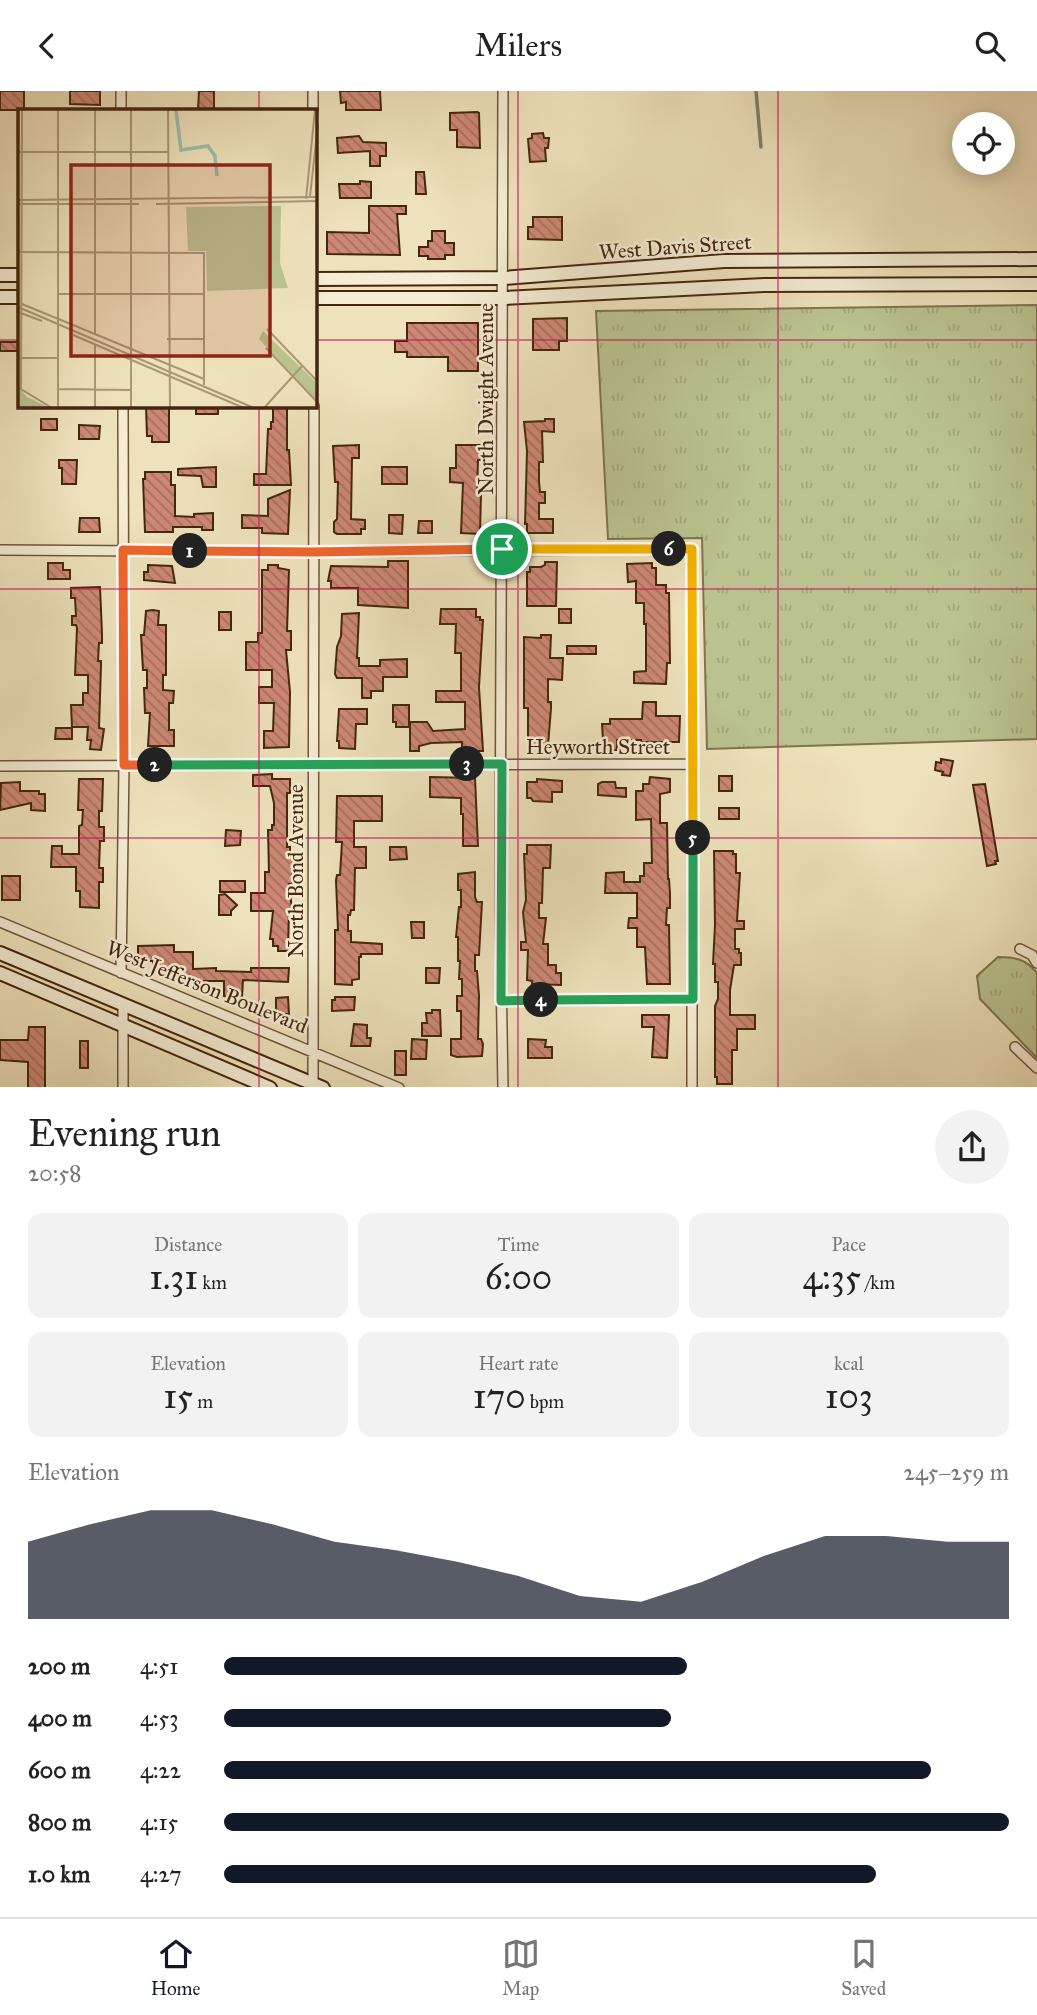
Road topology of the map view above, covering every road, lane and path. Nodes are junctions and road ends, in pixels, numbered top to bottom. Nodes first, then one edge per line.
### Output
1 (121, 91) edge
2 (313, 91) edge
3 (503, 91) edge
4 (121, 109) edge
5 (313, 109) edge
6 (1037, 259) edge
7 (0, 275) edge
8 (18, 275) edge
9 (503, 278) junction
10 (317, 279) edge
11 (1037, 284) edge
12 (0, 297) edge
13 (18, 297) edge
14 (317, 298) edge
15 (504, 298) junction
16 (123, 408) edge
17 (314, 408) edge
18 (502, 549) junction
19 (0, 550) edge
20 (123, 550) junction
21 (313, 552) junction
22 (313, 764) junction
23 (502, 764) junction
24 (693, 764) junction
25 (124, 765) junction
26 (0, 766) edge
27 (0, 922) edge
28 (1020, 949) dead end
29 (0, 953) edge
30 (1037, 963) edge
31 (0, 973) edge
32 (121, 973) junction
33 (693, 999) junction
34 (501, 1001) junction
35 (123, 1003) junction
36 (123, 1025) junction
37 (1015, 1047) dead end
38 (313, 1052) junction
39 (1037, 1068) edge
40 (316, 1086) edge
41 (123, 1087) edge
42 (270, 1087) edge
43 (399, 1087) edge
44 (503, 1087) edge
45 (692, 1087) edge

1 - 4 street
2 - 5 street
3 - 9 street, North Dwight Avenue
6 - 9 main road, West Davis Street
7 - 8 main road
9 - 10 main road, West Davis Street
9 - 15 street, North Dwight Avenue
11 - 15 main road, West Davis Street
12 - 13 main road
14 - 15 main road, West Davis Street
15 - 18 street, North Dwight Avenue
16 - 20 street
17 - 21 street, North Bond Avenue
18 - 21 street
18 - 23 street, North Dwight Avenue
18 - 24 street
19 - 20 street
20 - 21 street
20 - 25 street
21 - 22 street, North Bond Avenue
22 - 23 street, Heyworth Street
22 - 25 street, Heyworth Street
22 - 38 street, North Bond Avenue
23 - 24 street, Heyworth Street
23 - 34 street, North Dwight Avenue
24 - 33 street
25 - 26 street, Heyworth Street
25 - 32 street
27 - 32 street, West Jefferson Boulevard
28 - 30 street
29 - 35 main road
31 - 36 main road
32 - 38 street, West Jefferson Boulevard
33 - 34 street
33 - 45 street
34 - 44 street, North Dwight Avenue
35 - 36 street
35 - 40 main road
36 - 41 street
36 - 42 main road
37 - 39 street
38 - 40 street, North Bond Avenue
38 - 43 street, West Jefferson Boulevard

